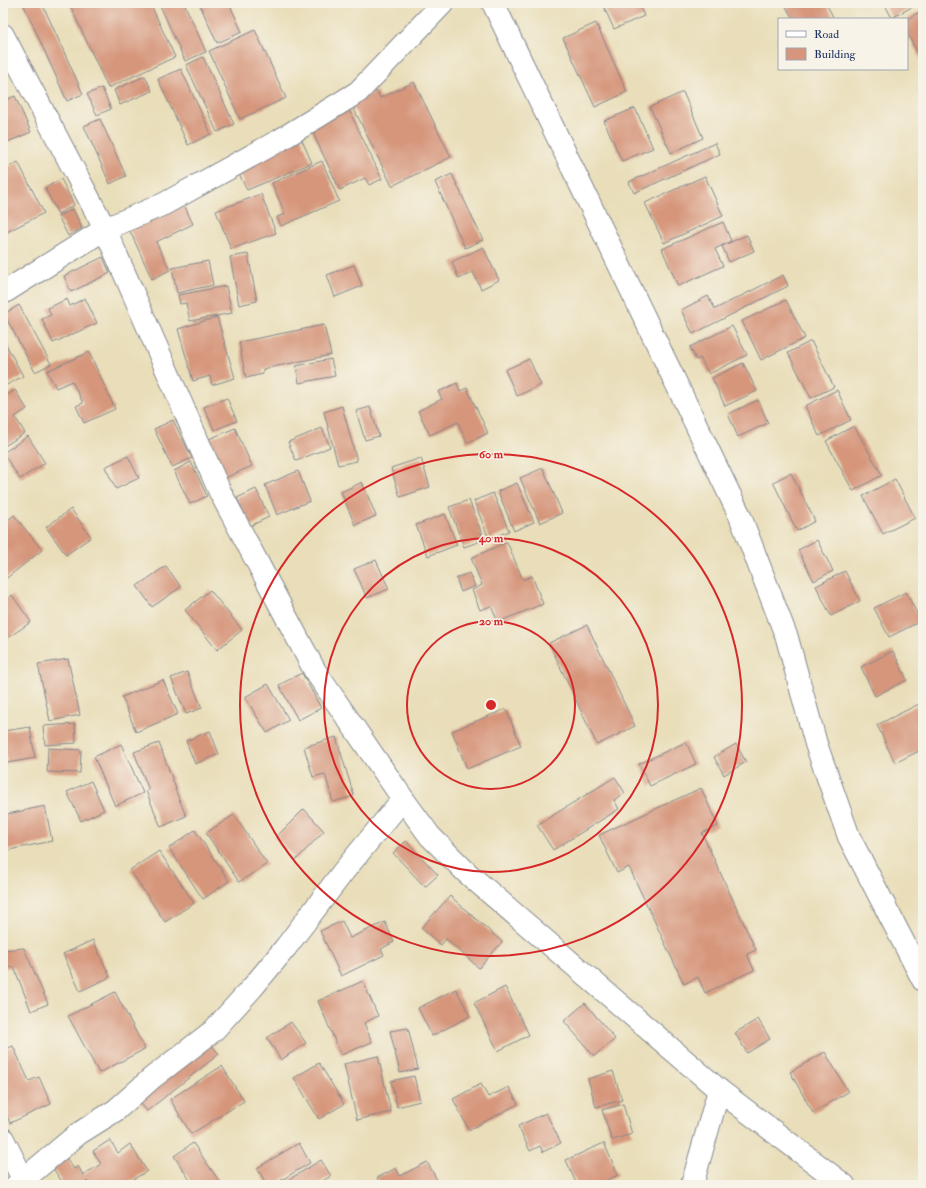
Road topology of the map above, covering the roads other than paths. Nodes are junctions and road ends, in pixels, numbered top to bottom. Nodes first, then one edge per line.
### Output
1 (443, 3) edge
2 (493, 3) edge
3 (3, 35) edge
4 (105, 229) junction
5 (3, 293) edge
6 (403, 799) junction
7 (923, 980) edge
8 (719, 1090) junction
9 (3, 1139) edge
10 (20, 1182) edge
11 (692, 1185) edge
12 (844, 1185) edge

1 - 4 street
2 - 7 street
3 - 4 street
4 - 5 street
4 - 6 street
6 - 8 street
6 - 10 street
8 - 11 street
8 - 12 street
9 - 10 street

